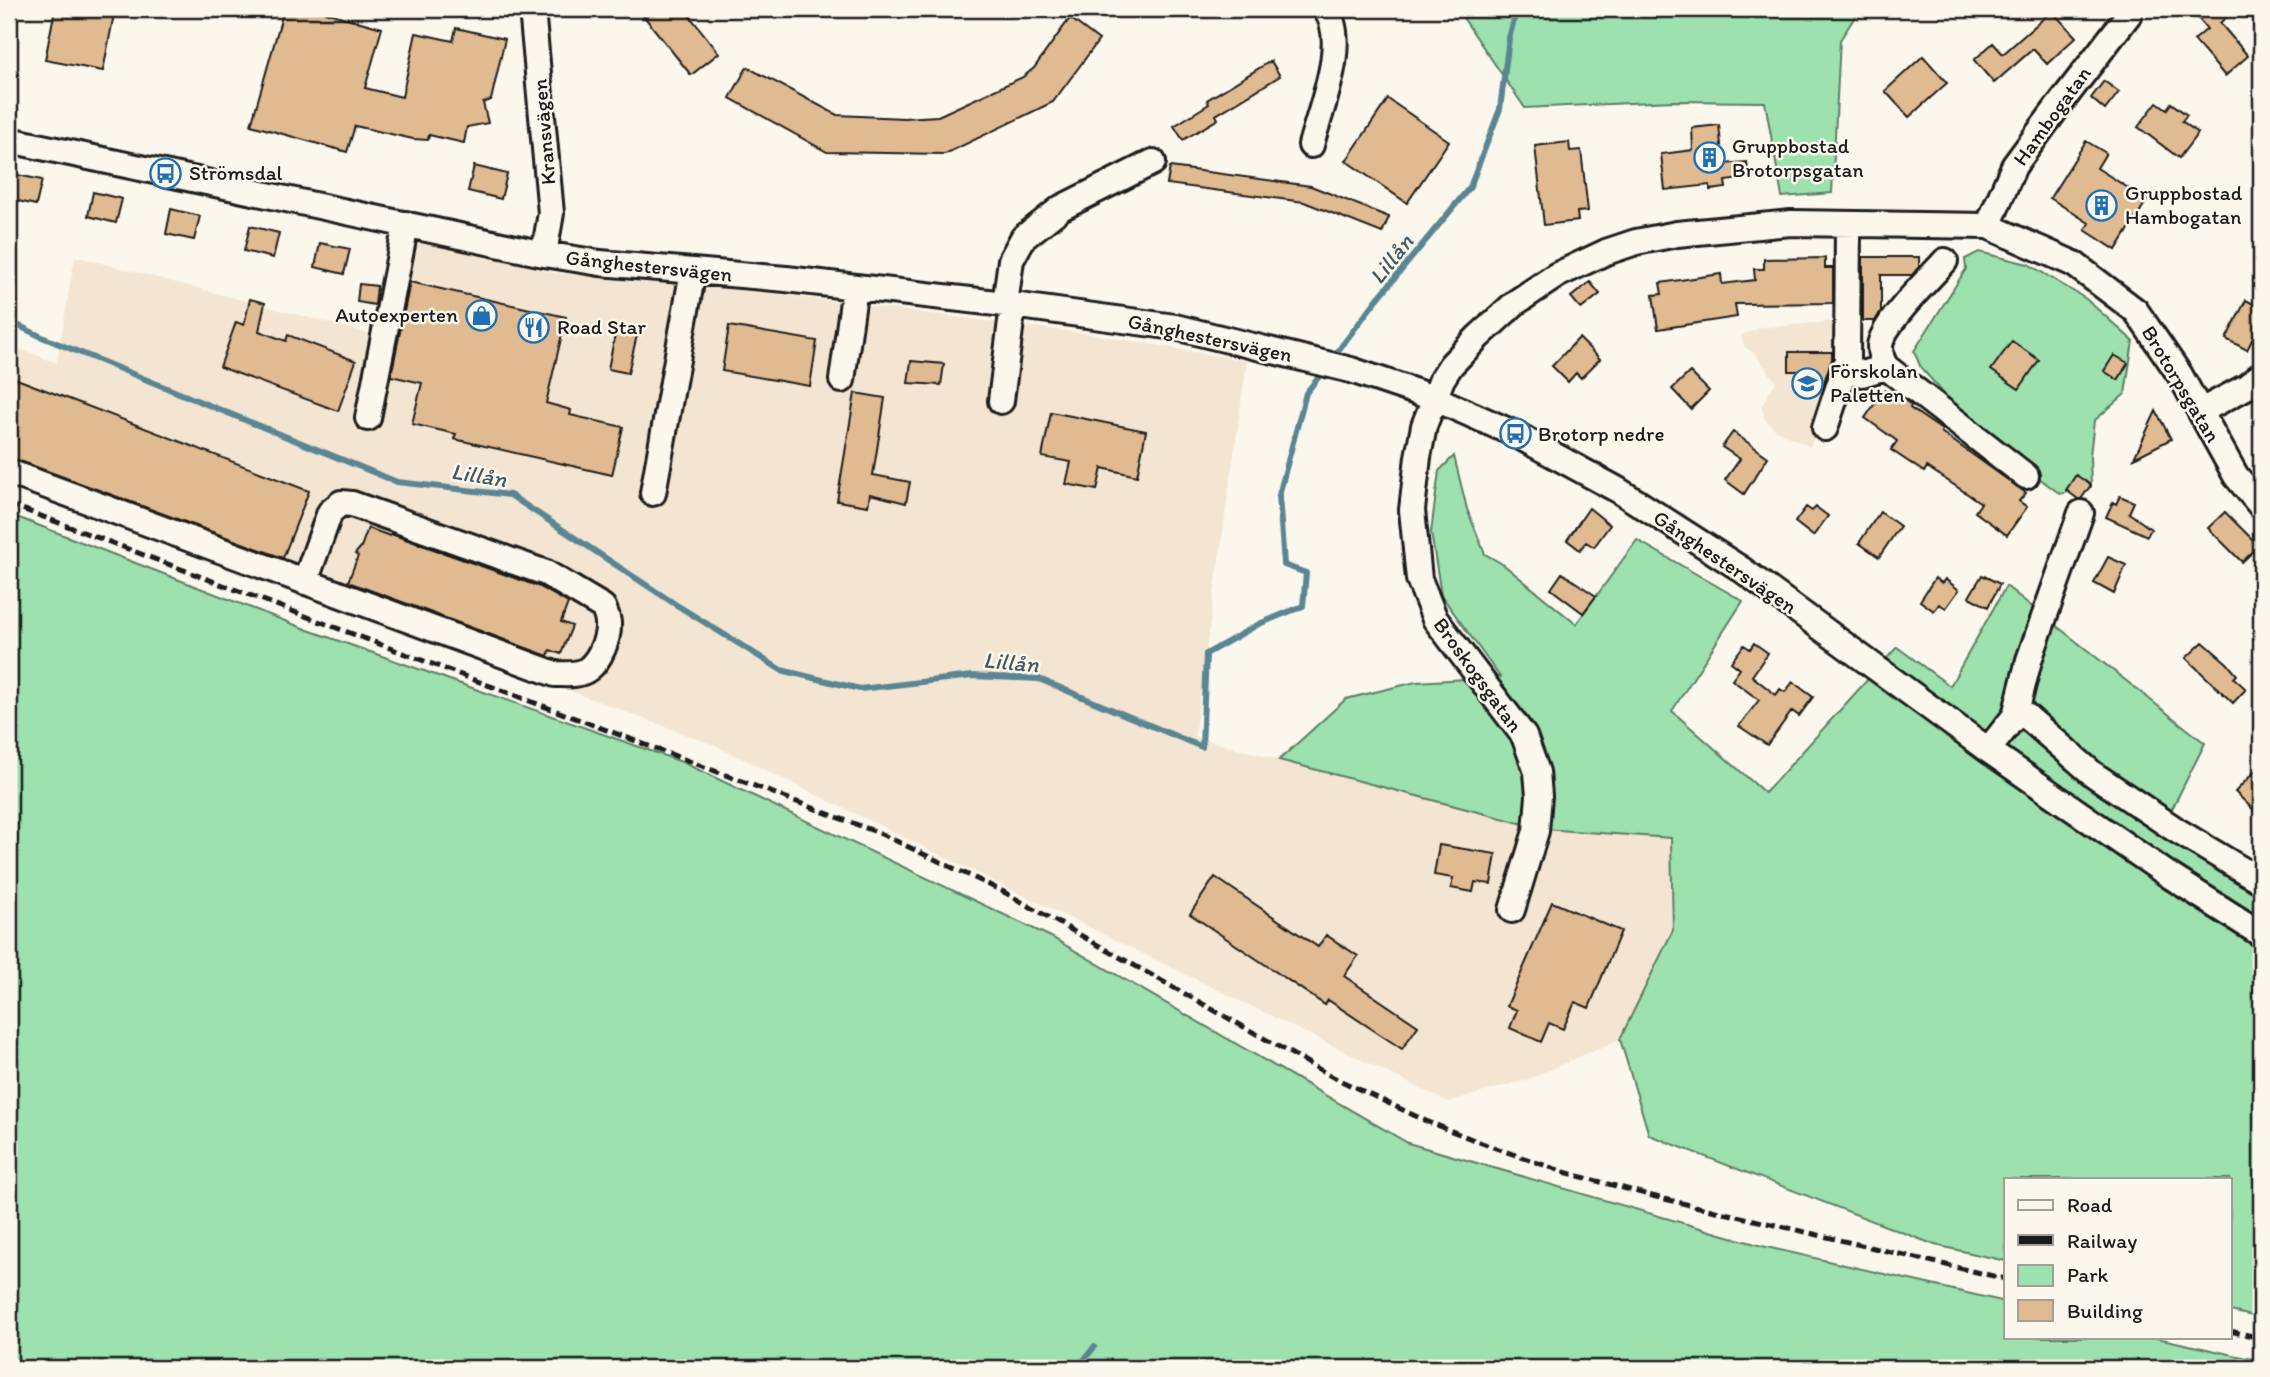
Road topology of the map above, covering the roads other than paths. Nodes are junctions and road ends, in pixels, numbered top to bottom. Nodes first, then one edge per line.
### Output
1 (532, 9) edge
2 (1325, 9) edge
3 (2129, 14) dead end
4 (9, 140) edge
5 (1311, 145) dead end
6 (1153, 162) dead end
7 (406, 224) junction
8 (1848, 224) junction
9 (1988, 226) junction
10 (544, 254) junction
11 (1945, 261) dead end
12 (693, 271) junction
13 (855, 288) junction
14 (1009, 304) junction
15 (1886, 367) junction
16 (1846, 368) junction
17 (2261, 375) edge
18 (842, 380) dead end
19 (1434, 398) junction
20 (1001, 401) dead end
21 (2200, 411) junction
22 (368, 418) dead end
23 (1825, 428) dead end
24 (9, 472) edge
25 (2026, 476) dead end
26 (653, 493) dead end
27 (2261, 506) edge
28 (2081, 513) dead end
29 (304, 582) junction
30 (2017, 708) junction
31 (1988, 750) junction
32 (2261, 881) edge
33 (1512, 910) dead end
34 (2261, 934) edge

1 - 10 street, Kransvägen
2 - 5 street
3 - 9 street, Hambogatan
4 - 7 street, Gånghestersvägen
6 - 14 street
7 - 10 street, Gånghestersvägen
7 - 22 street
8 - 9 street, Brotorpsgatan
8 - 16 street
8 - 19 street, Brotorpsgatan
9 - 21 street, Brotorpsgatan
10 - 12 street, Gånghestersvägen
11 - 15 street
12 - 13 street, Gånghestersvägen
12 - 26 street
13 - 14 street, Gånghestersvägen
13 - 18 street
14 - 19 street, Gånghestersvägen
14 - 20 street
15 - 16 street
15 - 25 street
16 - 23 street
17 - 21 street
19 - 31 street, Gånghestersvägen
19 - 33 street, Broskogsgatan
21 - 27 street, Brotorpsgatan
24 - 29 street
28 - 30 street
29 - 29 street
30 - 31 street
30 - 32 street
31 - 34 street, Gånghestersvägen

